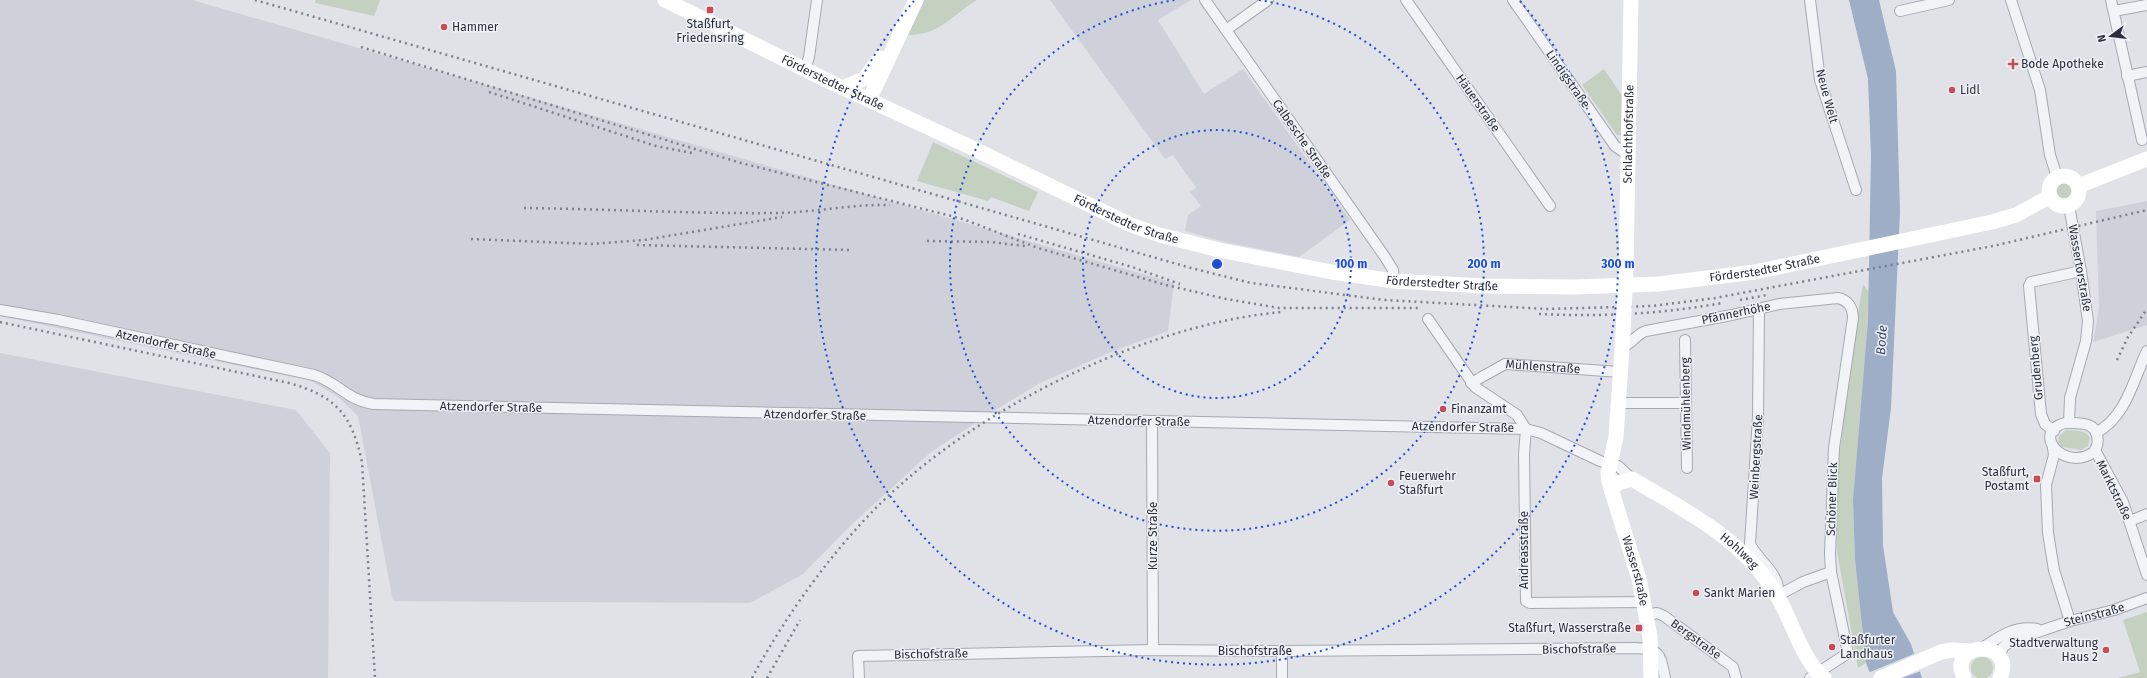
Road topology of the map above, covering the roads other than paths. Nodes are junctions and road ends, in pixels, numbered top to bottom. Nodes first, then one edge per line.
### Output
1 (665, 0) edge
2 (817, 0) edge
3 (916, 0) edge
4 (1205, 0) edge
5 (1268, 0) edge
6 (1406, 0) edge
7 (1513, 0) edge
8 (1810, 0) edge
9 (1949, 0) edge
10 (2011, 0) edge
11 (2111, 0) edge
12 (1628, 1) edge
13 (2147, 5) edge
14 (1900, 11) dead end
15 (2114, 12) junction
16 (1226, 30) junction
17 (891, 53) junction
18 (805, 69) junction
19 (2147, 72) edge
20 (2127, 76) junction
21 (843, 88) junction
22 (869, 100) junction
23 (2142, 140) dead end
24 (1629, 151) junction
25 (2147, 159) edge
26 (2057, 177) junction
27 (2078, 186) junction
28 (1856, 190) dead end
29 (2049, 197) junction
30 (1550, 206) dead end
31 (2068, 206) junction
32 (2081, 271) junction
33 (1394, 280) junction
34 (1760, 309) junction
35 (0, 310) edge
36 (1852, 310) joint
37 (1428, 319) dead end
38 (1622, 340) junction
39 (1685, 340) dead end
40 (2147, 351) edge
41 (1620, 372) junction
42 (1471, 383) junction
43 (1686, 402) junction
44 (1618, 404) junction
45 (1152, 421) junction
46 (2069, 423) junction
47 (1526, 429) junction
48 (2054, 431) junction
49 (2096, 433) junction
50 (2053, 448) junction
51 (2095, 450) junction
52 (1610, 464) junction
53 (1688, 468) dead end
54 (1632, 479) junction
55 (1611, 490) junction
56 (2147, 514) edge
57 (2130, 521) junction
58 (1831, 572) junction
59 (2147, 575) edge
60 (1777, 596) junction
61 (2147, 598) edge
62 (1645, 608) junction
63 (2070, 621) junction
64 (2041, 630) junction
65 (1652, 649) junction
66 (1153, 650) junction
67 (1977, 650) junction
68 (1282, 652) junction
69 (1931, 657) junction
70 (2003, 670) edge
71 (1963, 673) edge
72 (1818, 676) edge
73 (859, 678) edge
74 (1282, 678) edge
75 (1651, 678) edge
76 (1665, 678) edge
77 (1736, 678) edge
78 (1881, 678) edge

1 - 18 main road, Förderstedter Straße
2 - 18 street
3 - 17 main road
4 - 16 street, Calbesche Straße
5 - 16 street
6 - 30 street, Häuerstraße
7 - 24 street, Lindigstraße
8 - 28 street, Neue Welt
9 - 14 street
10 - 26 street
11 - 15 street
12 - 24 main road, Schlachthofstraße
13 - 15 street
15 - 20 street
16 - 33 street, Calbesche Straße
17 - 21 main road
17 - 22 main road
18 - 21 main road, Förderstedter Straße
19 - 20 street
20 - 23 street
21 - 22 main road, Förderstedter Straße
22 - 33 main road, Förderstedter Straße
24 - 38 main road, Schlachthofstraße, bridge
25 - 27 main road
26 - 27 main road
26 - 29 main road
27 - 31 main road
29 - 31 main road
29 - 33 main road, Förderstedter Straße
31 - 32 street, Wassertorstraße
32 - 46 street, Wassertorstraße
32 - 48 street, Grudenberg
34 - 36 street, Pfännerhöhe
34 - 38 street, Pfännerhöhe
34 - 60 street, Weinbergstraße
35 - 45 street, Atzendorfer Straße
36 - 58 street, Schöner Blick
37 - 42 street
38 - 41 main road
39 - 43 street, Windmühlenberg
40 - 49 street
41 - 42 street, Mühlenstraße
41 - 44 main road
42 - 47 street
43 - 44 street
43 - 53 street, Windmühlenberg
44 - 52 main road
45 - 47 street, Atzendorfer Straße
45 - 66 street, Kurze Straße
46 - 48 street
46 - 49 street
47 - 52 street, Atzendorfer Straße
47 - 62 street, Andreasstraße
48 - 50 street
49 - 51 street
50 - 51 street
50 - 63 street
51 - 57 street, Marktstraße
52 - 54 street, Atzendorfer Straße
52 - 55 main road
54 - 55 main road
54 - 60 main road, Hohlweg
55 - 62 main road, Wasserstraße
56 - 57 street
57 - 59 street, Marktstraße
58 - 60 street
58 - 72 street, Schöner Blick
60 - 72 main road, Hohlweg
61 - 63 street, Steinstraße
62 - 65 main road, Wasserstraße
62 - 77 street, Bergstraße
63 - 64 street, Steinstraße
64 - 67 street, Steinstraße
64 - 70 street, Steinstraße
65 - 68 street, Bischofstraße
65 - 75 main road, Wasserstraße
65 - 76 street
66 - 68 street, Bischofstraße
66 - 73 street, Bischofstraße
67 - 69 main road
67 - 70 main road
67 - 71 main road
68 - 74 street
69 - 71 main road
69 - 78 main road

